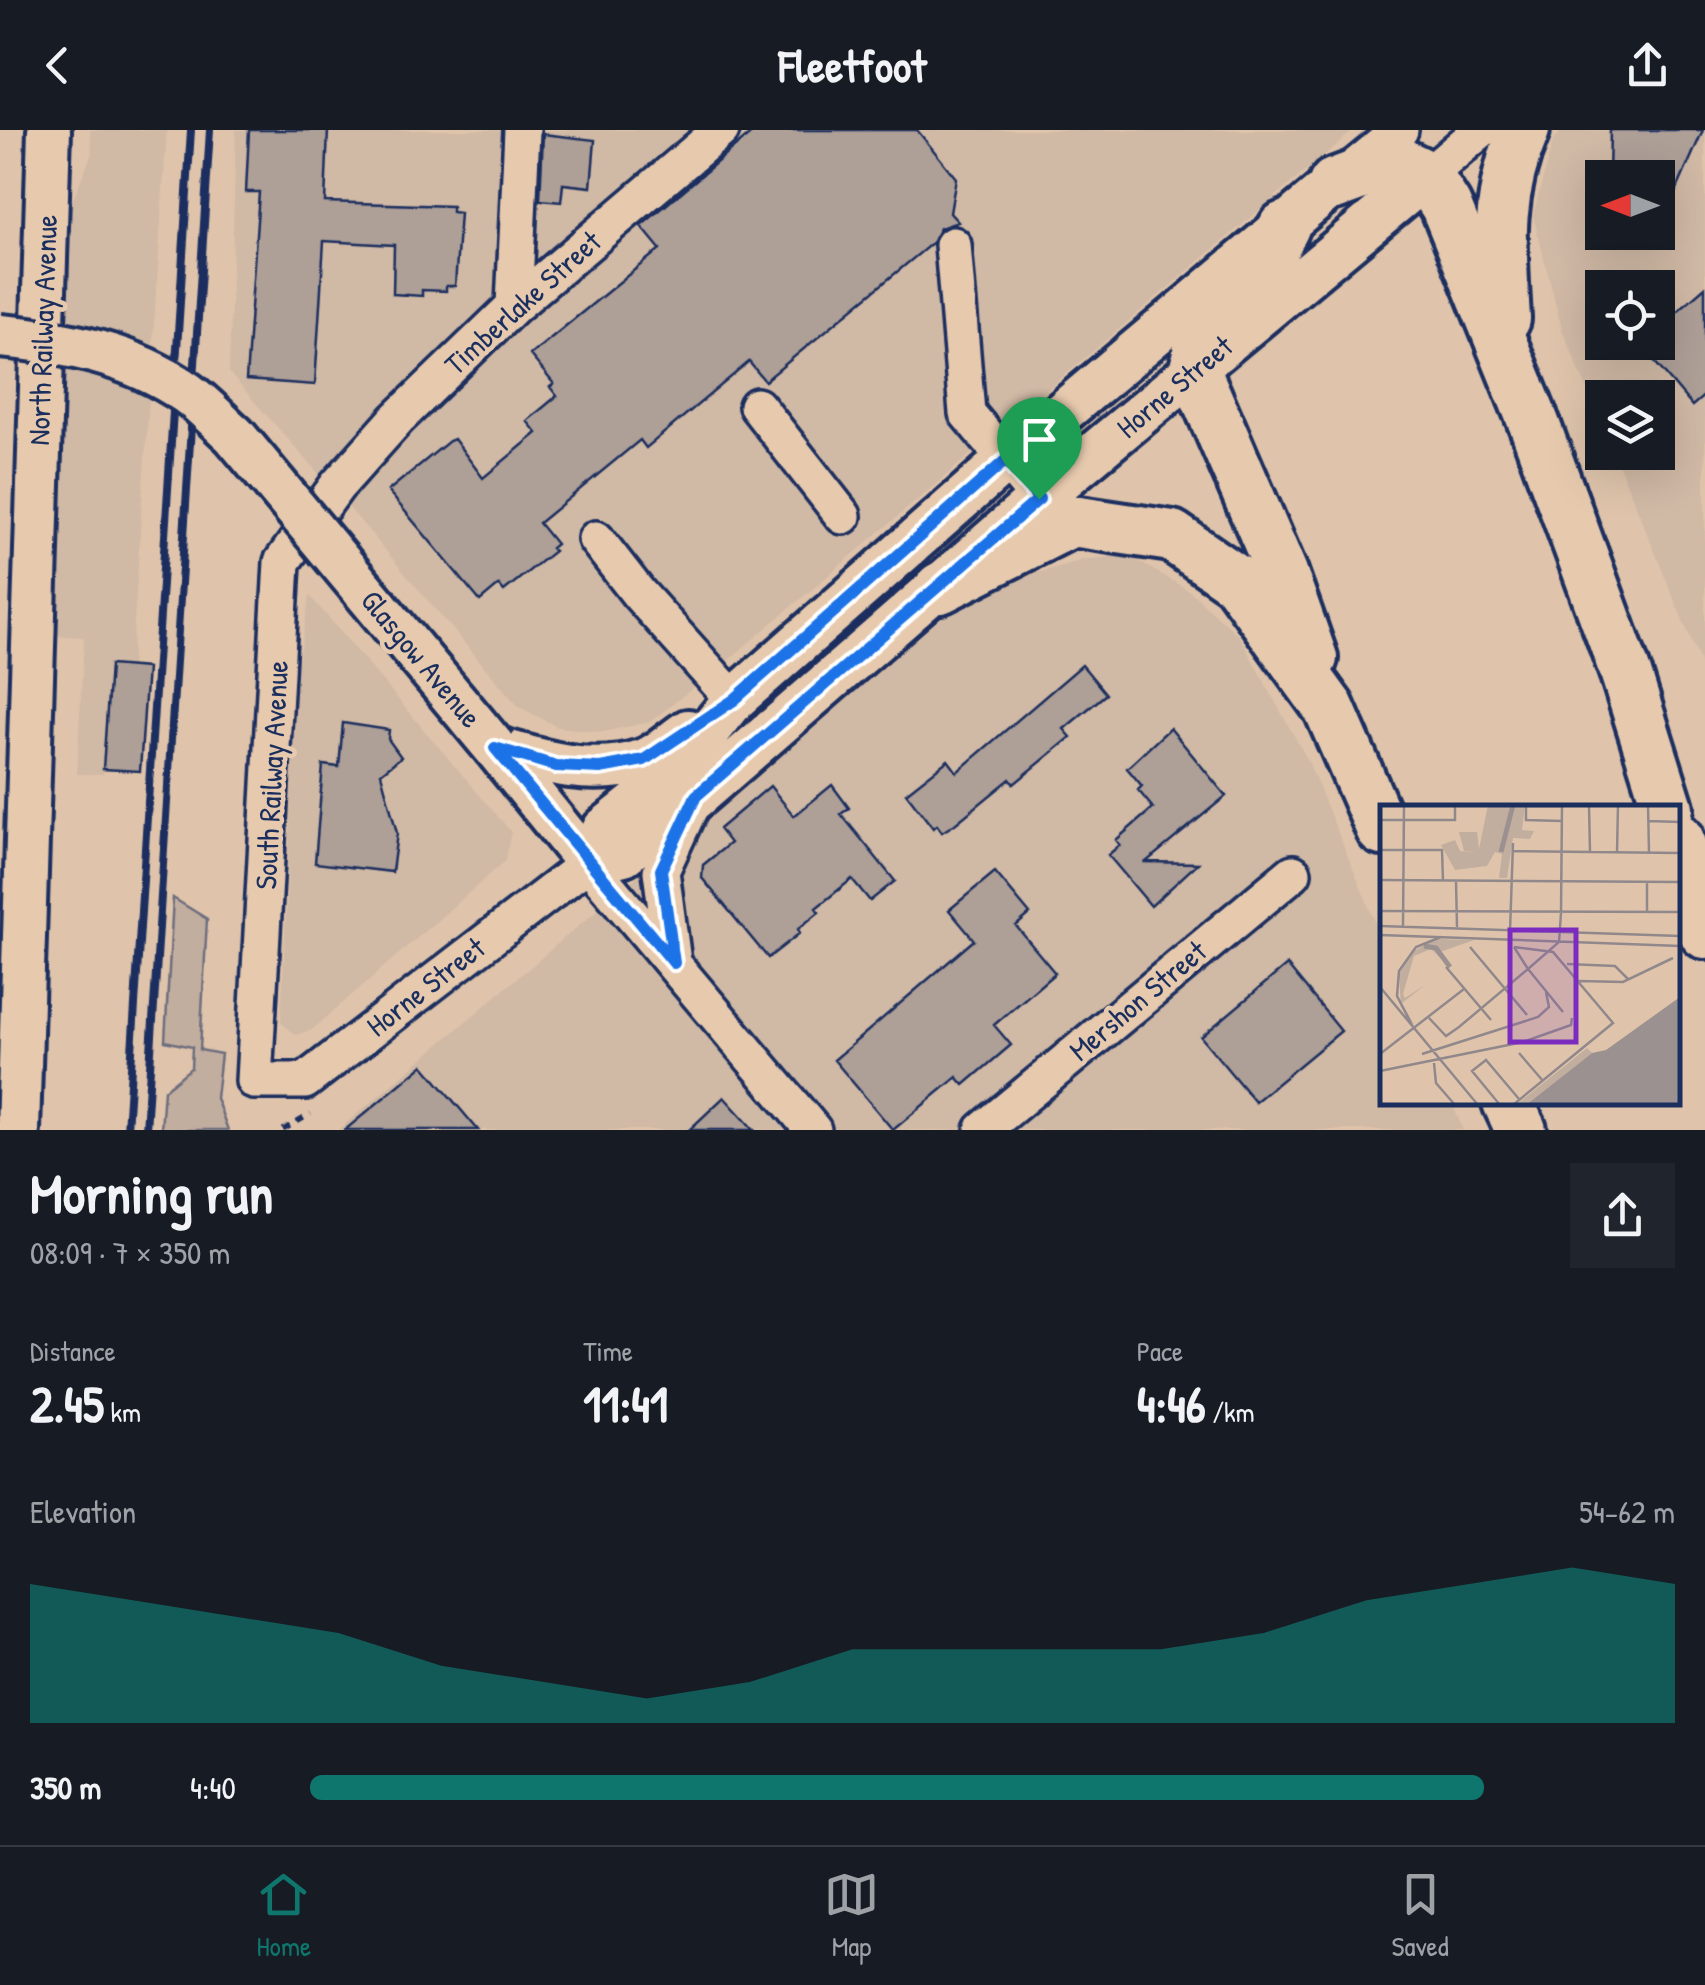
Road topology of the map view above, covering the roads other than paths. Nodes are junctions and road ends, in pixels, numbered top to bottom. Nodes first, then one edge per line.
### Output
1 (49, 130) edge
2 (522, 130) edge
3 (721, 130) edge
4 (1400, 130) edge
5 (1481, 130) edge
6 (1524, 130) edge
7 (1427, 176) junction
8 (1334, 184) junction
9 (1284, 227) junction
10 (953, 245) dead end
11 (514, 306) junction
12 (0, 336) edge
13 (1508, 359) junction
14 (1195, 371) junction
15 (757, 406) dead end
16 (1006, 460) junction
17 (336, 486) joint
18 (1039, 499) junction
19 (843, 516) dead end
20 (596, 538) dead end
21 (940, 588) junction
22 (734, 700) junction
23 (1329, 708) junction
24 (495, 748) junction
25 (696, 796) junction
26 (1667, 805) edge
27 (1380, 825) edge
28 (1680, 845) edge
29 (588, 862) junction
30 (1293, 872) dead end
31 (1705, 933) edge
32 (674, 963) junction
33 (254, 1081) joint
34 (1509, 1105) edge
35 (18, 1130) edge
36 (812, 1130) edge
37 (984, 1130) edge
38 (1521, 1130) edge

1 - 35 main road, North Railway Avenue
2 - 11 street
3 - 11 street, Timberlake Street
4 - 8 street, Horne Street
5 - 7 street, Horne Street
6 - 13 highway
7 - 8 highway
7 - 13 highway
7 - 14 main road, Horne Street
8 - 9 main road, Horne Street
9 - 14 highway
9 - 16 main road, Horne Street
10 - 16 street
11 - 17 street, Timberlake Street
12 - 24 main road, Glasgow Avenue, bridge
13 - 26 highway
14 - 18 main road, Horne Street
14 - 23 highway
15 - 19 street
16 - 18 street
16 - 22 main road, Horne Street
17 - 33 street, South Railway Avenue
18 - 21 main road, Horne Street
20 - 22 street
21 - 23 highway
21 - 25 main road, Horne Street
22 - 24 main road
22 - 29 main road, Horne Street
23 - 27 highway
24 - 29 main road, Glasgow Avenue
25 - 29 main road, Horne Street
25 - 32 street
28 - 31 highway
29 - 32 street, Glasgow Avenue
29 - 33 street, Horne Street
30 - 37 street, Mershon Street
32 - 36 street, Glasgow Avenue
34 - 38 highway

